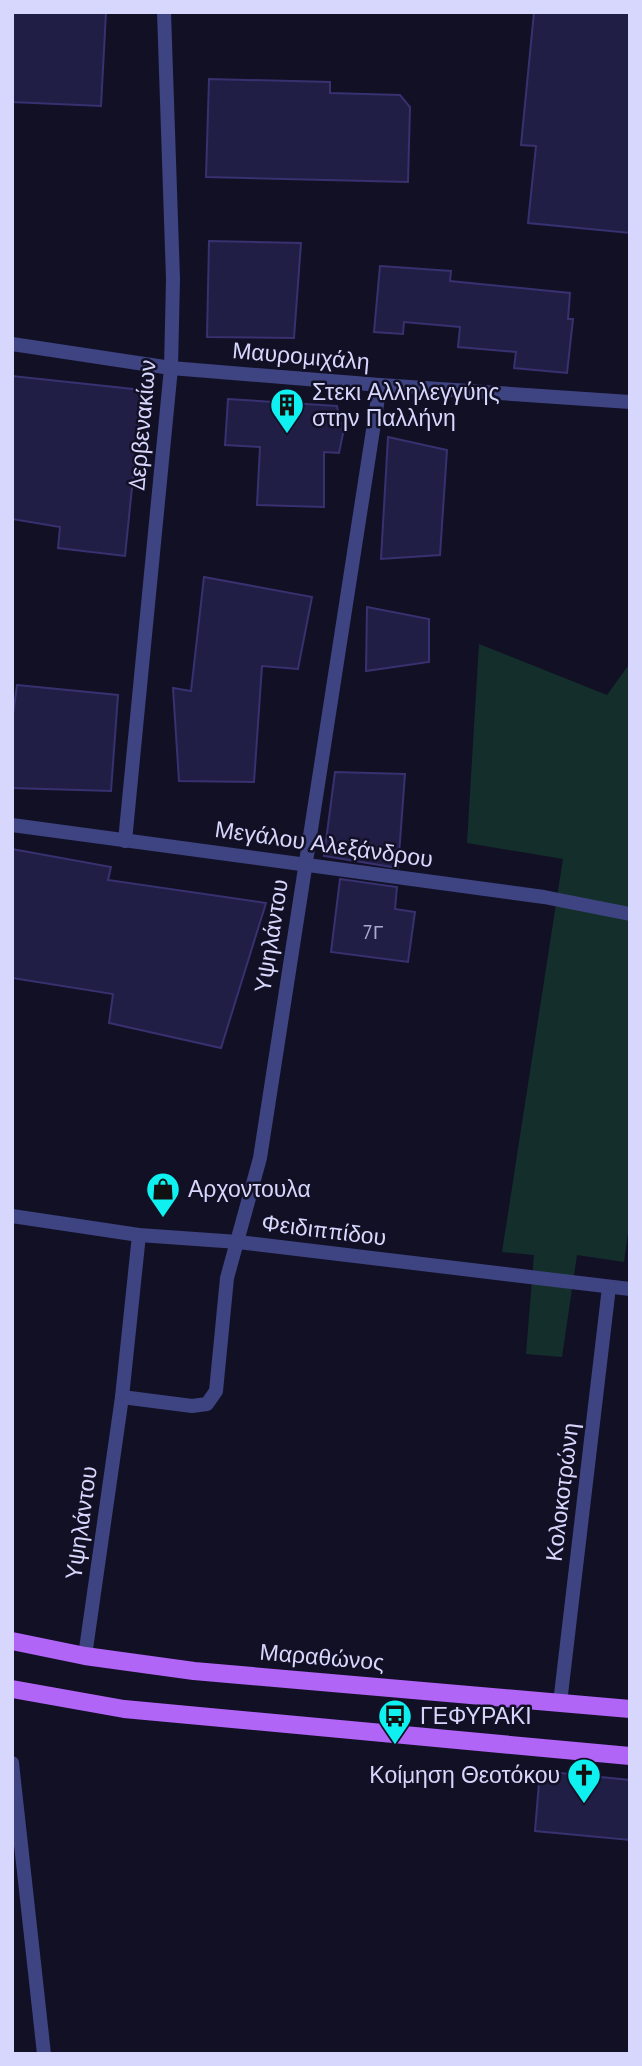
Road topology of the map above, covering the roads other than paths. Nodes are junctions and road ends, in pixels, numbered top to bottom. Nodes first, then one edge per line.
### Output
1 (163, 12) edge
2 (12, 344) edge
3 (171, 368) junction
4 (380, 385) junction
5 (630, 402) edge
6 (12, 825) edge
7 (125, 841) junction
8 (306, 865) junction
9 (630, 914) edge
10 (12, 1216) edge
11 (139, 1235) junction
12 (238, 1242) junction
13 (609, 1287) junction
14 (630, 1289) edge
15 (122, 1396) junction
16 (12, 1641) edge
17 (85, 1656) junction
18 (12, 1689) edge
19 (560, 1703) junction
20 (630, 1709) edge
21 (630, 1756) edge
22 (12, 1763) edge
23 (44, 2054) edge

1 - 3 street, Δερβενακίων
2 - 3 street, Μαυρομιχάλη
3 - 4 street, Μαυρομιχάλη
3 - 7 street, Δερβενακίων
4 - 5 street, Μαυρομιχάλη
4 - 8 street, Υψηλάντου
6 - 7 street, Μεγάλου Αλεξάνδρου
7 - 8 street, Μεγάλου Αλεξάνδρου
8 - 9 street, Μεγάλου Αλεξάνδρου
8 - 12 street, Υψηλάντου
10 - 11 street, Φειδιππίδου
11 - 12 street, Φειδιππίδου
11 - 15 street, Υψηλάντου
12 - 13 street, Φειδιππίδου
12 - 15 street, Υψηλάντου
13 - 14 street, Φειδιππίδου
13 - 19 street, Κολοκοτρώνη
15 - 17 street, Υψηλάντου
16 - 17 main road, Μαραθώνος
17 - 19 main road, Μαραθώνος
18 - 21 main road
19 - 20 main road, Μαραθώνος
22 - 23 street

